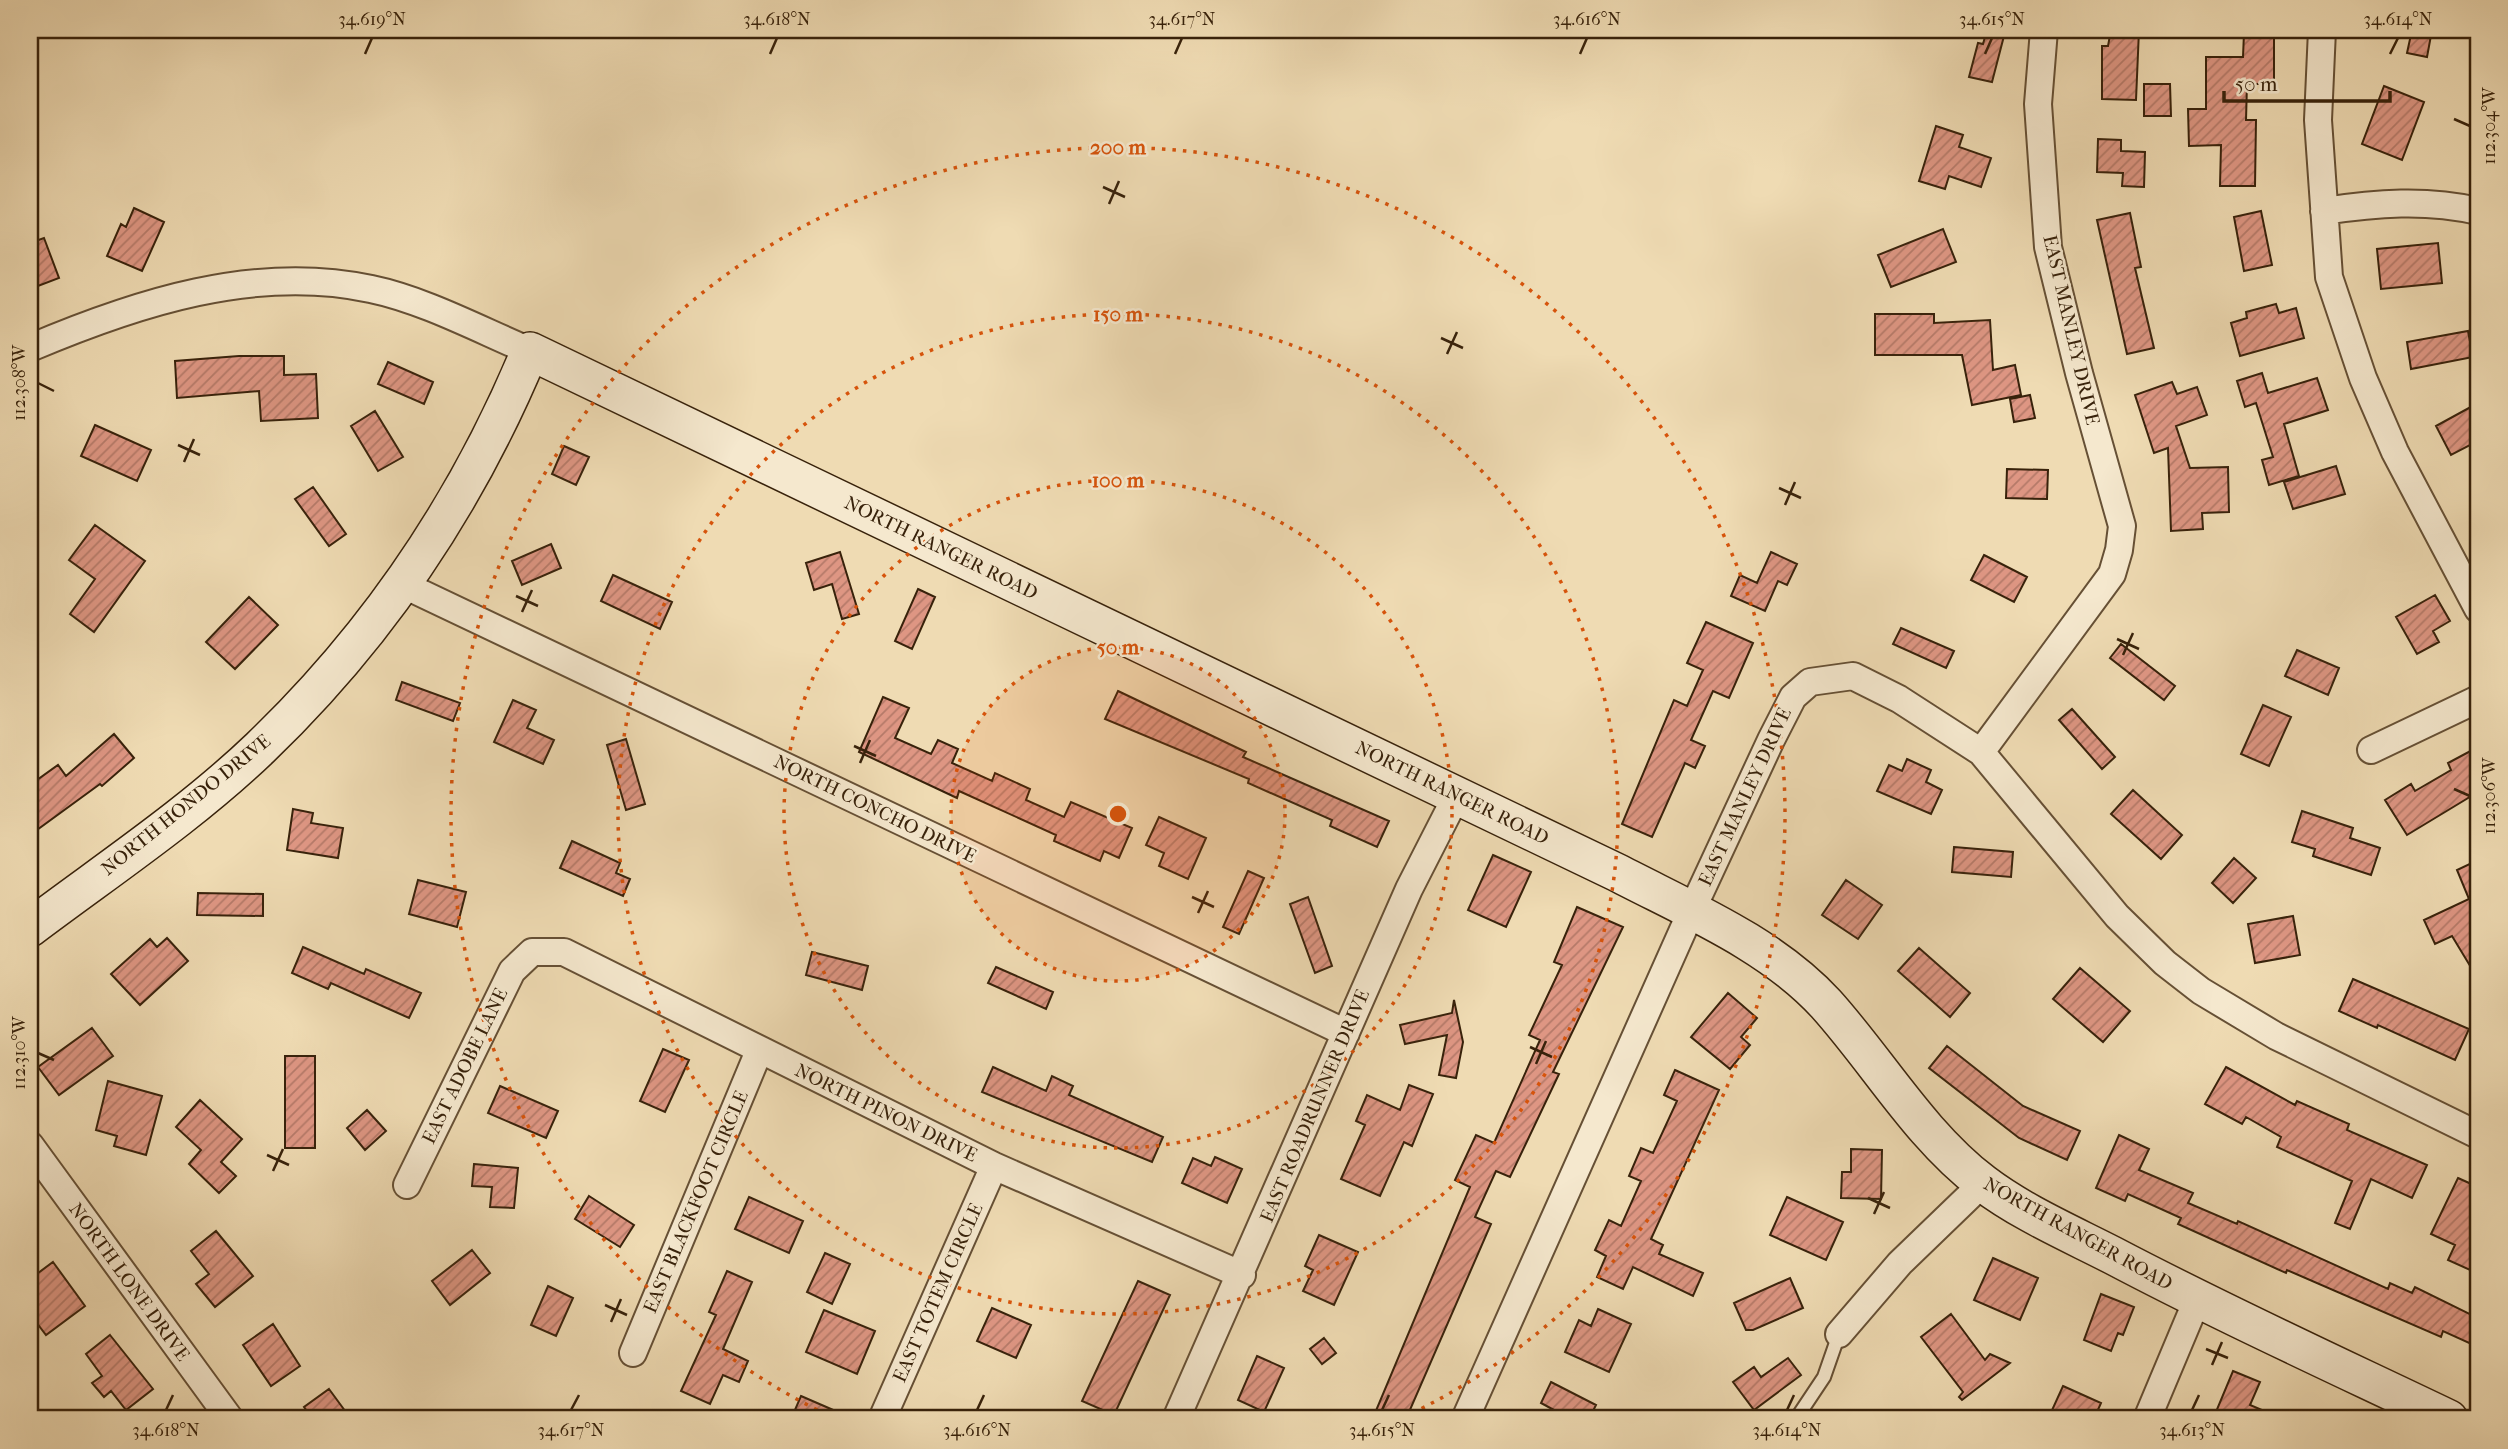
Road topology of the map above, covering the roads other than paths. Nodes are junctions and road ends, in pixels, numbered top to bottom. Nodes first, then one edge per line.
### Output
1 (2044, 30) edge
2 (2322, 30) edge
3 (2323, 211) junction
4 (2478, 211) edge
5 (30, 348) edge
6 (530, 351) junction
7 (404, 585) junction
8 (2478, 609) edge
9 (2478, 699) edge
10 (2371, 750) dead end
11 (1981, 752) junction
12 (1457, 795) junction
13 (1691, 912) junction
14 (30, 928) edge
15 (531, 952) joint
16 (1346, 1034) junction
17 (759, 1051) junction
18 (2478, 1135) edge
19 (30, 1145) edge
20 (994, 1166) junction
21 (1983, 1183) junction
22 (407, 1185) dead end
23 (1242, 1275) junction
24 (2197, 1300) junction
25 (1839, 1334) joint
26 (634, 1353) dead end
27 (2432, 1416) edge
28 (230, 1419) edge
29 (882, 1419) edge
30 (1176, 1419) edge
31 (1465, 1419) edge
32 (1796, 1419) edge
33 (2147, 1419) edge

1 - 11 street, EAST MANLEY DRIVE
2 - 3 street
3 - 4 street
3 - 8 street
5 - 6 street, NORTH RANGER ROAD
6 - 7 street, NORTH HONDO DRIVE
6 - 12 street, NORTH RANGER ROAD
7 - 14 street, NORTH HONDO DRIVE
7 - 16 street, NORTH CONCHO DRIVE
9 - 10 street
11 - 13 street, EAST MANLEY DRIVE
11 - 18 street
12 - 13 street, NORTH RANGER ROAD
12 - 16 street, EAST ROADRUNNER DRIVE
13 - 21 street, NORTH RANGER ROAD
13 - 31 street, EAST MANLEY DRIVE
15 - 17 street, NORTH PINON DRIVE
15 - 22 street, EAST ADOBE LANE
16 - 23 street, EAST ROADRUNNER DRIVE
17 - 20 street, NORTH PINON DRIVE
17 - 26 street, EAST BLACKFOOT CIRCLE
19 - 28 street, NORTH LONE DRIVE
20 - 23 street, NORTH PINON DRIVE
20 - 29 street, EAST TOTEM CIRCLE
21 - 24 street, NORTH RANGER ROAD
21 - 25 street
23 - 30 street, EAST ROADRUNNER DRIVE
24 - 27 street, NORTH RANGER ROAD
24 - 33 street
25 - 32 lane

